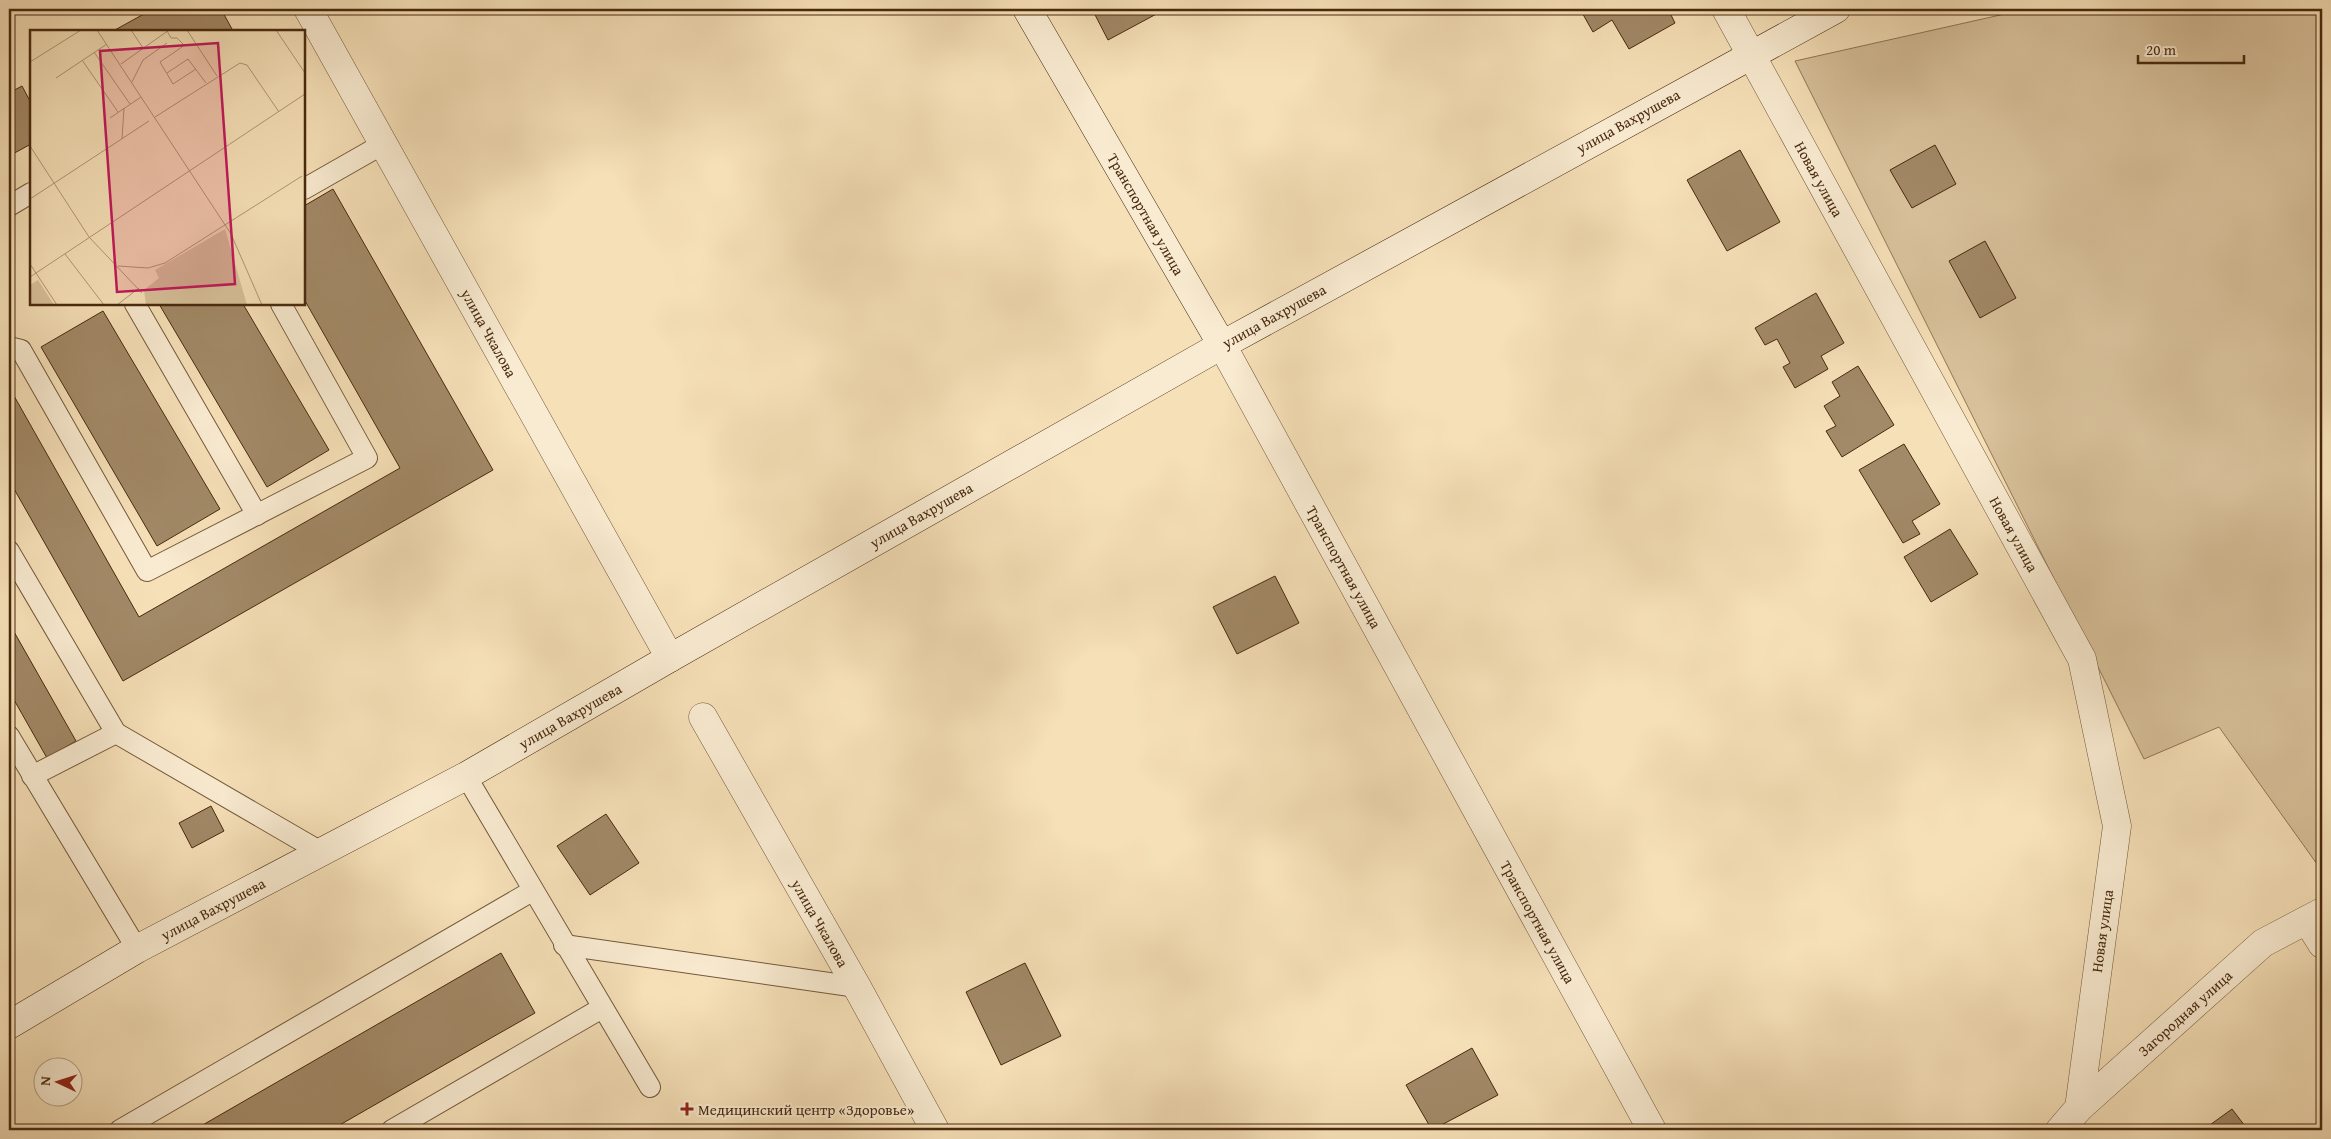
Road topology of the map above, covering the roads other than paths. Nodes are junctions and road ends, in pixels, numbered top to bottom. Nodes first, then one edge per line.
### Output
1 (1027, 9) edge
2 (1726, 9) edge
3 (1836, 9) edge
4 (310, 24) edge
5 (1750, 54) junction
6 (383, 144) junction
7 (305, 188) edge
8 (30, 194) edge
9 (9, 206) edge
10 (136, 305) edge
11 (282, 305) edge
12 (1222, 345) junction
13 (9, 347) edge
14 (257, 515) junction
15 (9, 551) edge
16 (670, 658) junction
17 (703, 717) dead end
18 (116, 733) junction
19 (9, 736) edge
20 (32, 776) junction
21 (466, 776) junction
22 (321, 852) junction
23 (532, 891) junction
24 (2315, 916) edge
25 (2322, 944) edge
26 (564, 945) junction
27 (137, 949) junction
28 (857, 987) junction
29 (602, 1008) junction
30 (9, 1025) edge
31 (650, 1087) dead end
32 (2079, 1108) junction
33 (120, 1130) edge
34 (392, 1130) edge
35 (935, 1130) edge
36 (1652, 1130) edge
37 (2060, 1130) edge

1 - 12 street, Транспортная улица
2 - 5 street, Новая улица
3 - 5 street, улица Вахрушева
4 - 6 street, улица Чкалова
5 - 12 street, улица Вахрушева
5 - 32 street, Новая улица
6 - 7 lane
6 - 16 street, улица Чкалова
8 - 9 lane
10 - 14 lane
11 - 14 lane
12 - 16 street, улица Вахрушева
12 - 36 street, Транспортная улица
13 - 14 lane
15 - 18 lane
16 - 21 street, улица Вахрушева
17 - 28 street, улица Чкалова
18 - 20 lane
18 - 22 lane
19 - 20 lane
20 - 27 lane
21 - 22 street, улица Вахрушева
21 - 23 lane
22 - 27 street, улица Вахрушева
23 - 26 lane
23 - 33 lane
24 - 25 street
24 - 32 street, Загородная улица
26 - 28 lane
26 - 29 lane
27 - 30 street, улица Вахрушева
28 - 35 street, улица Чкалова
29 - 31 lane
29 - 34 lane
32 - 37 street, Загородная улица

